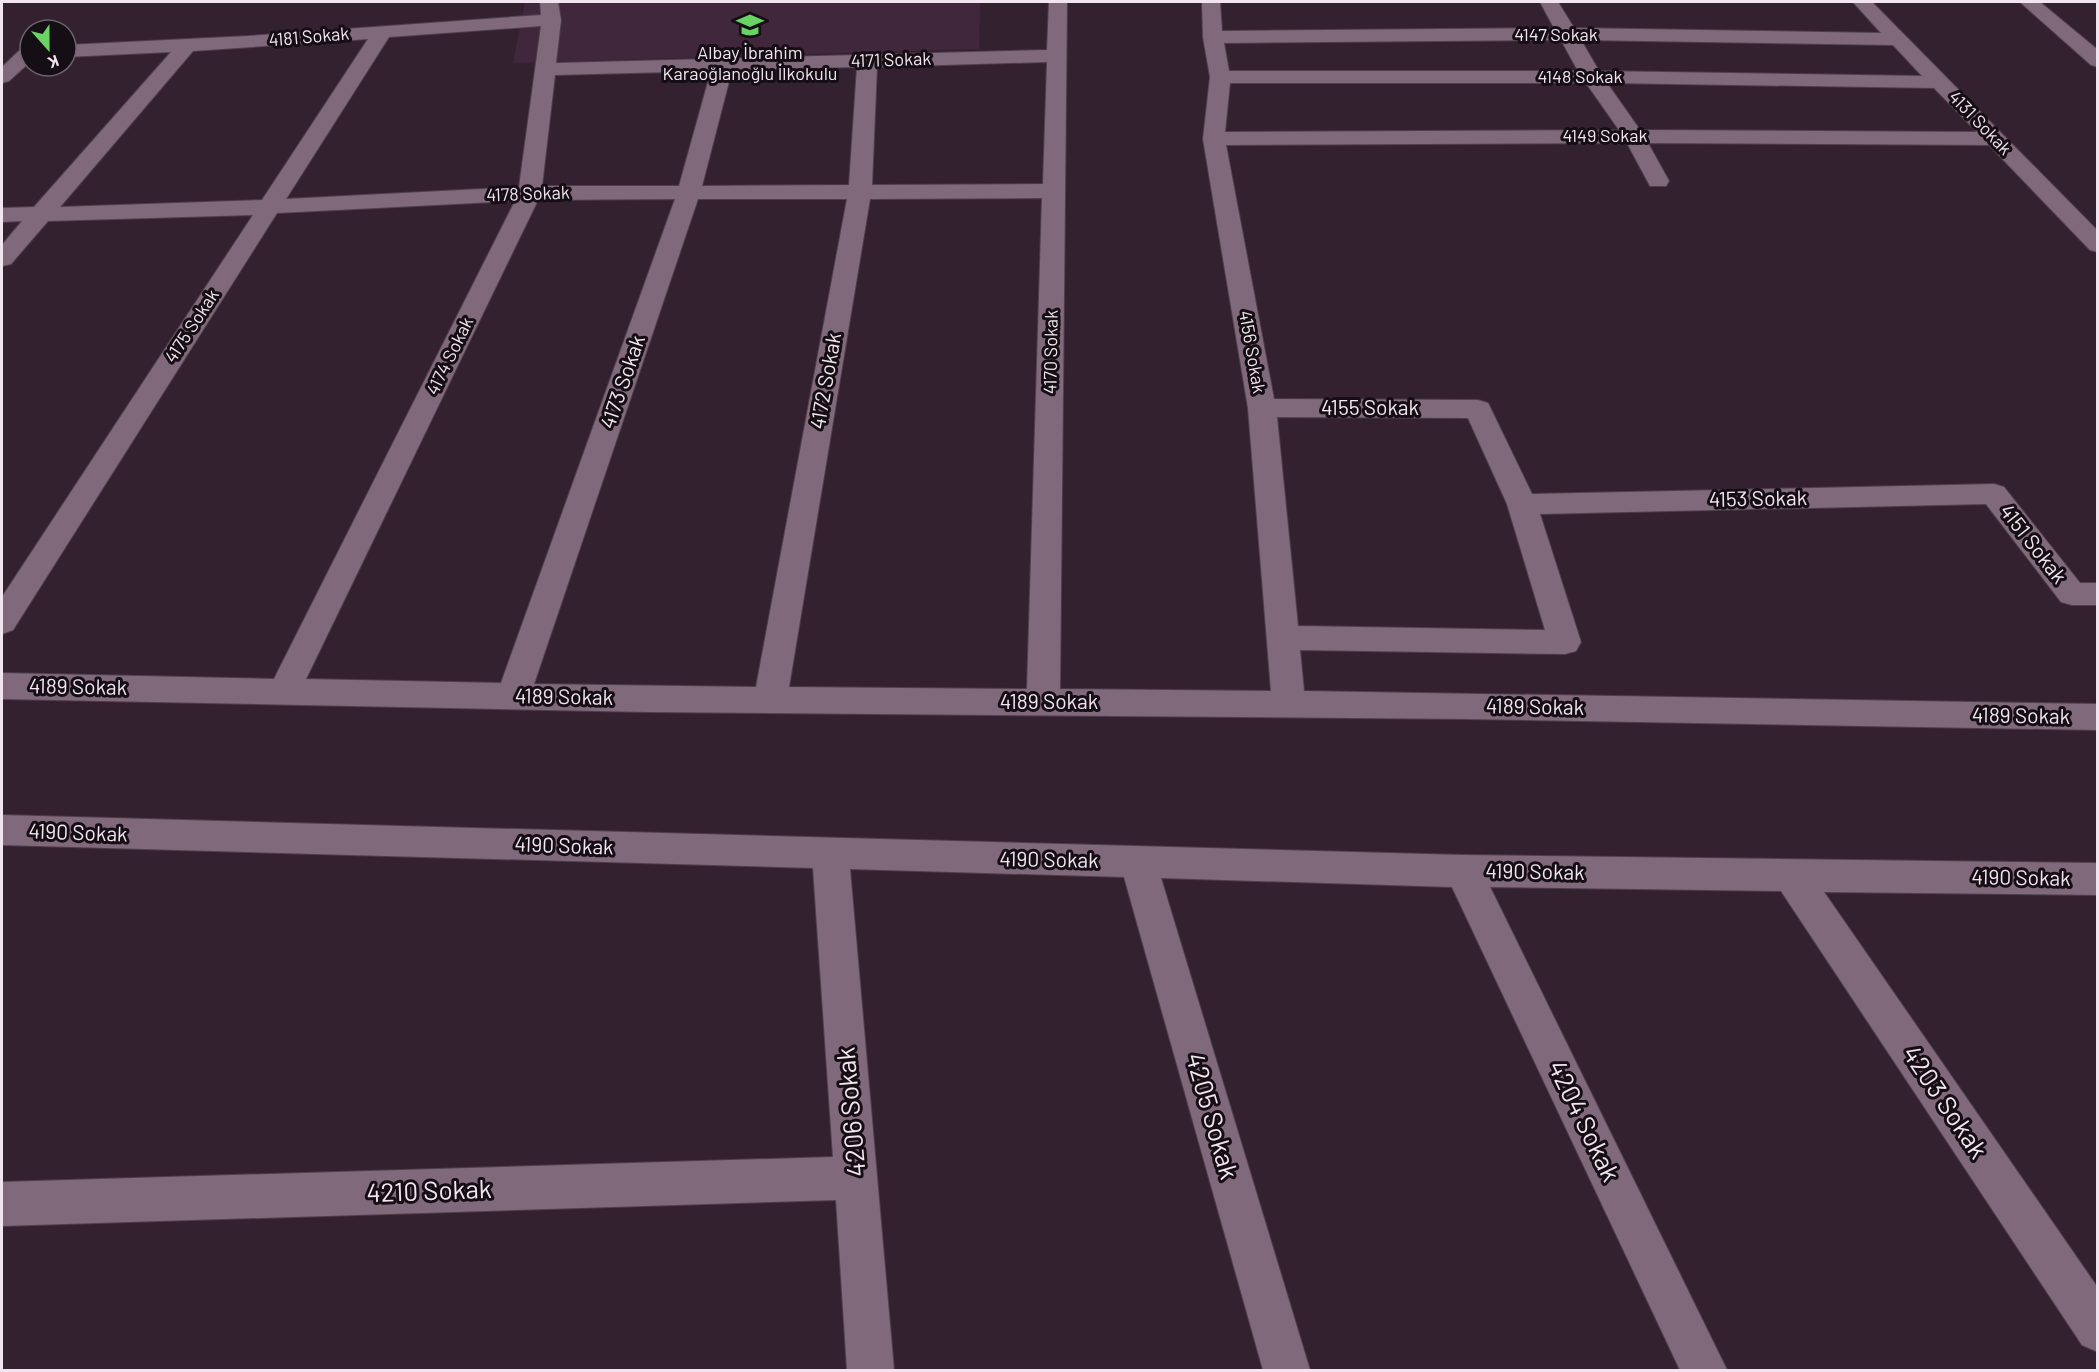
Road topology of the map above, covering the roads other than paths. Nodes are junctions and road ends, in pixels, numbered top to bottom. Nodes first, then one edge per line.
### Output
1 (1058, 2) edge
2 (1211, 2) edge
3 (1549, 2) edge
4 (1862, 2) edge
5 (2029, 2) edge
6 (550, 11) edge
7 (383, 31) junction
8 (1566, 34) junction
9 (1213, 36) junction
10 (1899, 39) junction
11 (185, 48) junction
12 (78, 51) edge
13 (18, 53) edge
14 (2, 54) edge
15 (1057, 56) junction
16 (867, 61) junction
17 (2097, 61) edge
18 (18, 62) edge
19 (723, 65) junction
20 (545, 69) junction
21 (2, 77) edge
22 (1220, 77) junction
23 (1592, 77) junction
24 (1940, 82) junction
25 (1634, 136) junction
26 (1214, 139) junction
27 (1995, 139) junction
28 (1658, 181) dead end
29 (1054, 191) junction
30 (689, 192) junction
31 (860, 192) junction
32 (530, 193) junction
33 (270, 206) junction
34 (42, 214) junction
35 (2, 215) edge
36 (2096, 241) edge
37 (2, 259) edge
38 (1262, 408) junction
39 (1994, 494) joint
40 (1522, 504) junction
41 (2085, 594) edge
42 (2, 622) edge
43 (1282, 638) junction
44 (2, 686) edge
45 (284, 691) junction
46 (513, 696) junction
47 (770, 700) junction
48 (1043, 702) junction
49 (1288, 704) junction
50 (2097, 717) edge
51 (2, 831) edge
52 (830, 854) junction
53 (1138, 862) junction
54 (1463, 871) junction
55 (1792, 876) junction
56 (2097, 879) edge
57 (856, 1178) junction
58 (2, 1204) edge
59 (2097, 1329) edge
60 (871, 1371) edge
61 (1287, 1371) edge
62 (1704, 1371) edge

1 - 15 street, 4170 Sokak
2 - 9 street, 4156 Sokak
3 - 8 street
4 - 10 street, 4131 Sokak
5 - 17 street
6 - 7 street, 4181 Sokak
6 - 20 street, 4174 Sokak
7 - 11 street, 4181 Sokak
7 - 33 street, 4175 Sokak
8 - 9 street, 4147 Sokak
8 - 10 street, 4147 Sokak
8 - 23 street
9 - 22 street, 4156 Sokak
10 - 24 street, 4131 Sokak
11 - 12 street, 4181 Sokak
11 - 34 street
13 - 14 street
15 - 16 street, 4171 Sokak
15 - 29 street, 4170 Sokak
16 - 19 street, 4171 Sokak
16 - 31 street, 4172 Sokak
18 - 21 street
19 - 20 street, 4171 Sokak
19 - 30 street, 4173 Sokak
20 - 32 street, 4174 Sokak
22 - 23 street, 4148 Sokak
22 - 26 street, 4156 Sokak
23 - 24 street, 4148 Sokak
23 - 25 street
24 - 27 street, 4131 Sokak
25 - 26 street, 4149 Sokak
25 - 27 street, 4149 Sokak
25 - 28 street
26 - 38 street, 4156 Sokak
27 - 36 street, 4131 Sokak
29 - 31 street, 4178 Sokak
29 - 48 street, 4170 Sokak
30 - 31 street, 4178 Sokak
30 - 32 street, 4178 Sokak
30 - 46 street, 4173 Sokak
31 - 47 street, 4172 Sokak
32 - 33 street, 4178 Sokak
32 - 45 street, 4174 Sokak
33 - 34 street, 4178 Sokak
33 - 42 street, 4175 Sokak
34 - 35 street, 4178 Sokak
34 - 37 street
38 - 40 street, 4155 Sokak
38 - 43 street, 4156 Sokak
39 - 40 street, 4153 Sokak
39 - 41 street, 4151 Sokak
40 - 43 street
43 - 49 street, 4156 Sokak
44 - 45 street, 4189 Sokak
45 - 46 street, 4189 Sokak
46 - 47 street, 4189 Sokak
47 - 48 street, 4189 Sokak
48 - 49 street, 4189 Sokak
49 - 50 street, 4189 Sokak
51 - 52 street, 4190 Sokak
52 - 53 street, 4190 Sokak
52 - 57 street, 4206 Sokak
53 - 54 street, 4190 Sokak
53 - 61 street, 4205 Sokak
54 - 55 street, 4190 Sokak
54 - 62 street, 4204 Sokak
55 - 56 street, 4190 Sokak
55 - 59 street, 4203 Sokak
57 - 58 street, 4210 Sokak
57 - 60 street, 4206 Sokak

